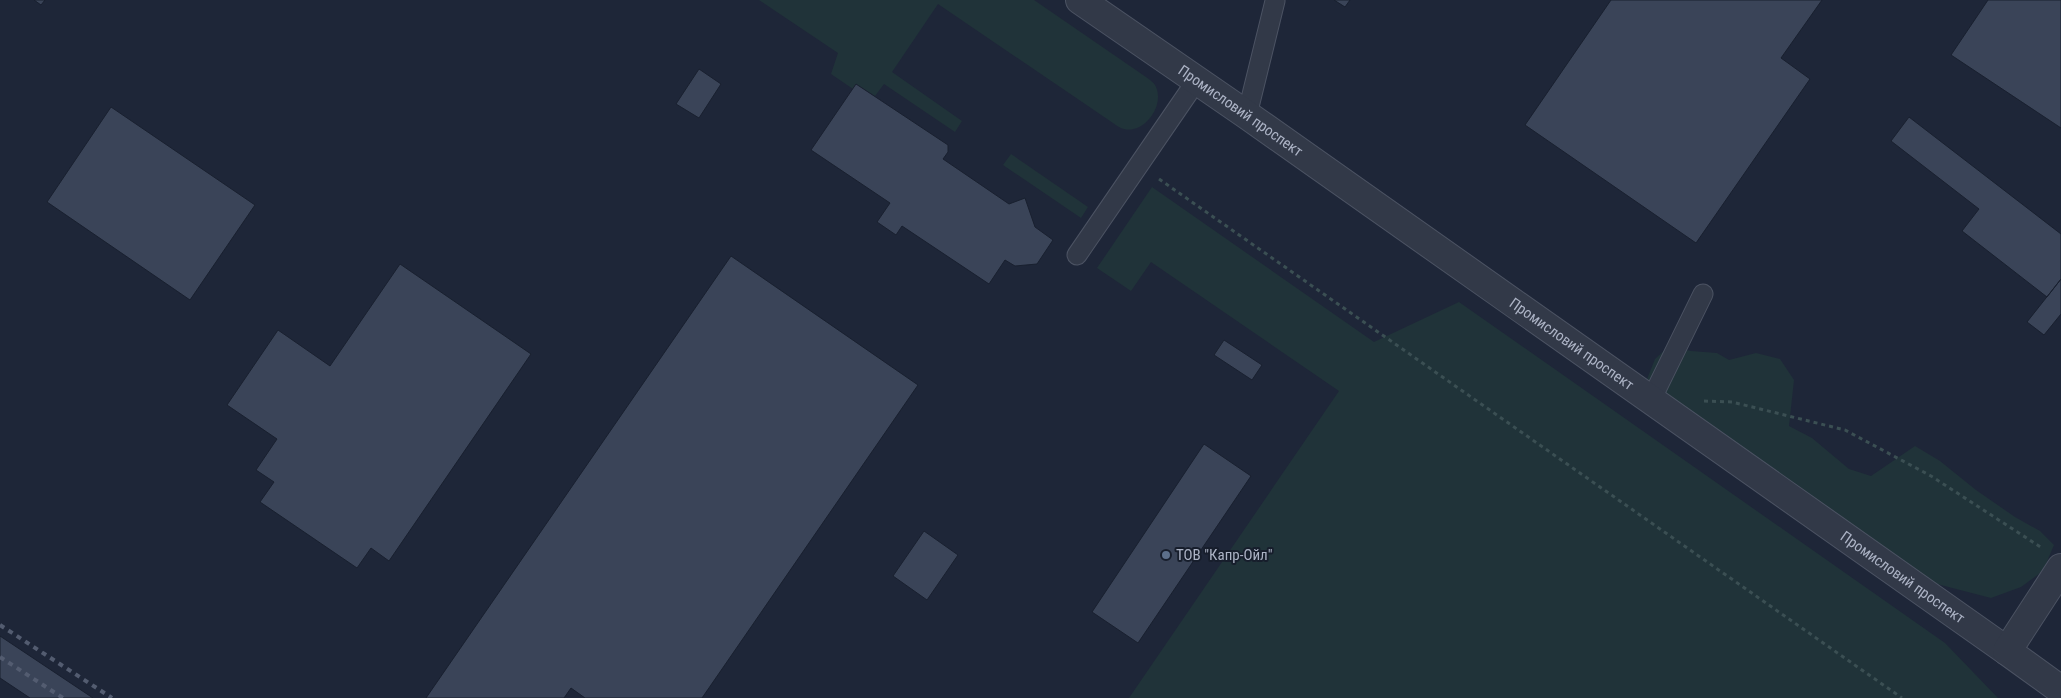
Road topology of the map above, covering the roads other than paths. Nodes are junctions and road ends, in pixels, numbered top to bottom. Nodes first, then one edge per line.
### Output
1 (1080, 0) edge
2 (1275, 1) edge
3 (1196, 80) junction
4 (1247, 115) junction
5 (1077, 255) dead end
6 (1703, 294) dead end
7 (1651, 400) junction
8 (2053, 559) edge
9 (2007, 651) junction
10 (2061, 690) edge

1 - 3 street, Промисловий проспект
2 - 4 lane
3 - 4 street, Промисловий проспект
3 - 5 lane
4 - 7 street, Промисловий проспект
6 - 7 lane
7 - 9 street, Промисловий проспект
8 - 9 street
9 - 10 street, Промисловий проспект

